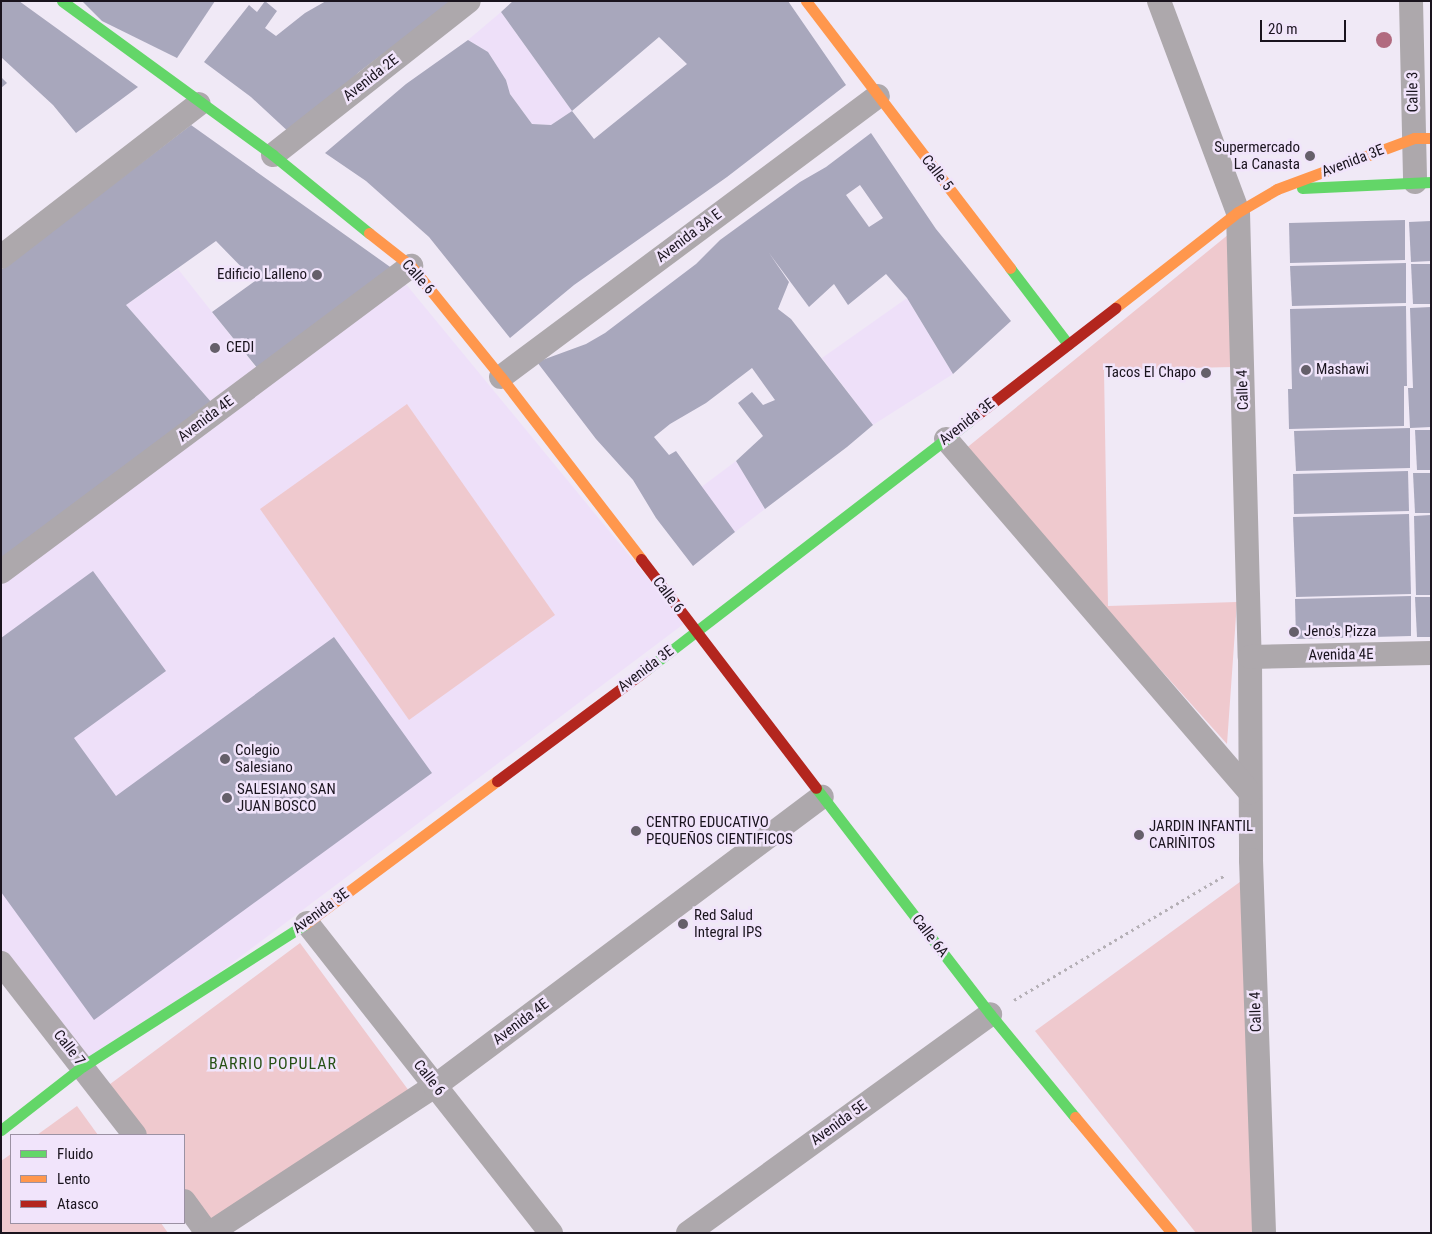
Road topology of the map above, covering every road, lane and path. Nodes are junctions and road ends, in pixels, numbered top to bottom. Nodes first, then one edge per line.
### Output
1 (62, 1) edge
2 (469, 1) edge
3 (806, 1) edge
4 (1159, 1) edge
5 (1411, 1) edge
6 (878, 96) junction
7 (199, 104) junction
8 (1422, 138) edge
9 (273, 156) junction
10 (1423, 182) edge
11 (1277, 189) junction
12 (1238, 212) junction
13 (1, 257) edge
14 (411, 266) junction
15 (1068, 344) junction
16 (501, 377) junction
17 (946, 439) junction
18 (1, 572) edge
19 (696, 632) junction
20 (1431, 653) edge
21 (1250, 657) junction
22 (1250, 792) junction
23 (822, 797) junction
24 (1251, 860) junction
25 (307, 923) junction
26 (1, 963) edge
27 (990, 1014) junction
28 (83, 1066) junction
29 (435, 1086) junction
30 (1, 1130) edge
31 (134, 1134) edge
32 (185, 1202) edge
33 (209, 1233) edge
34 (551, 1233) edge
35 (688, 1233) edge
36 (1172, 1233) edge
37 (1264, 1233) edge

1 - 7 street, Calle 6
2 - 9 street, Avenida 2E
3 - 6 street, Calle 5
4 - 12 street, Calle 4
5 - 8 street, Calle 3
6 - 15 street, Calle 5
6 - 16 street, Avenida 3A E
7 - 9 street, Calle 6
7 - 13 street
8 - 10 street, Calle 3
8 - 11 street, Avenida 3E
9 - 14 street, Calle 6
10 - 11 street, Avenida 3E
11 - 12 street, Avenida 3E
12 - 15 street, Avenida 3E
12 - 21 street, Calle 4
14 - 16 street, Calle 6
14 - 18 street, Avenida 4E
15 - 17 street, Avenida 3E
16 - 19 street, Calle 6
17 - 19 street, Avenida 3E
17 - 22 street
19 - 23 street, Calle 6A
19 - 25 street, Avenida 3E
20 - 21 street, Avenida 4E
21 - 22 street, Calle 4
22 - 24 street, Calle 4
23 - 27 street, Calle 6A
23 - 29 street, Avenida 4E
24 - 27 path
24 - 37 street, Calle 4
25 - 28 street, Avenida 3E
25 - 29 street, Calle 6
26 - 28 street, Calle 7
27 - 35 street, Avenida 5E
27 - 36 street, Calle 6A
28 - 30 street, Avenida 3E
28 - 31 street, Calle 7
29 - 33 street, Avenida 4E
29 - 34 street, Calle 6
32 - 33 street

